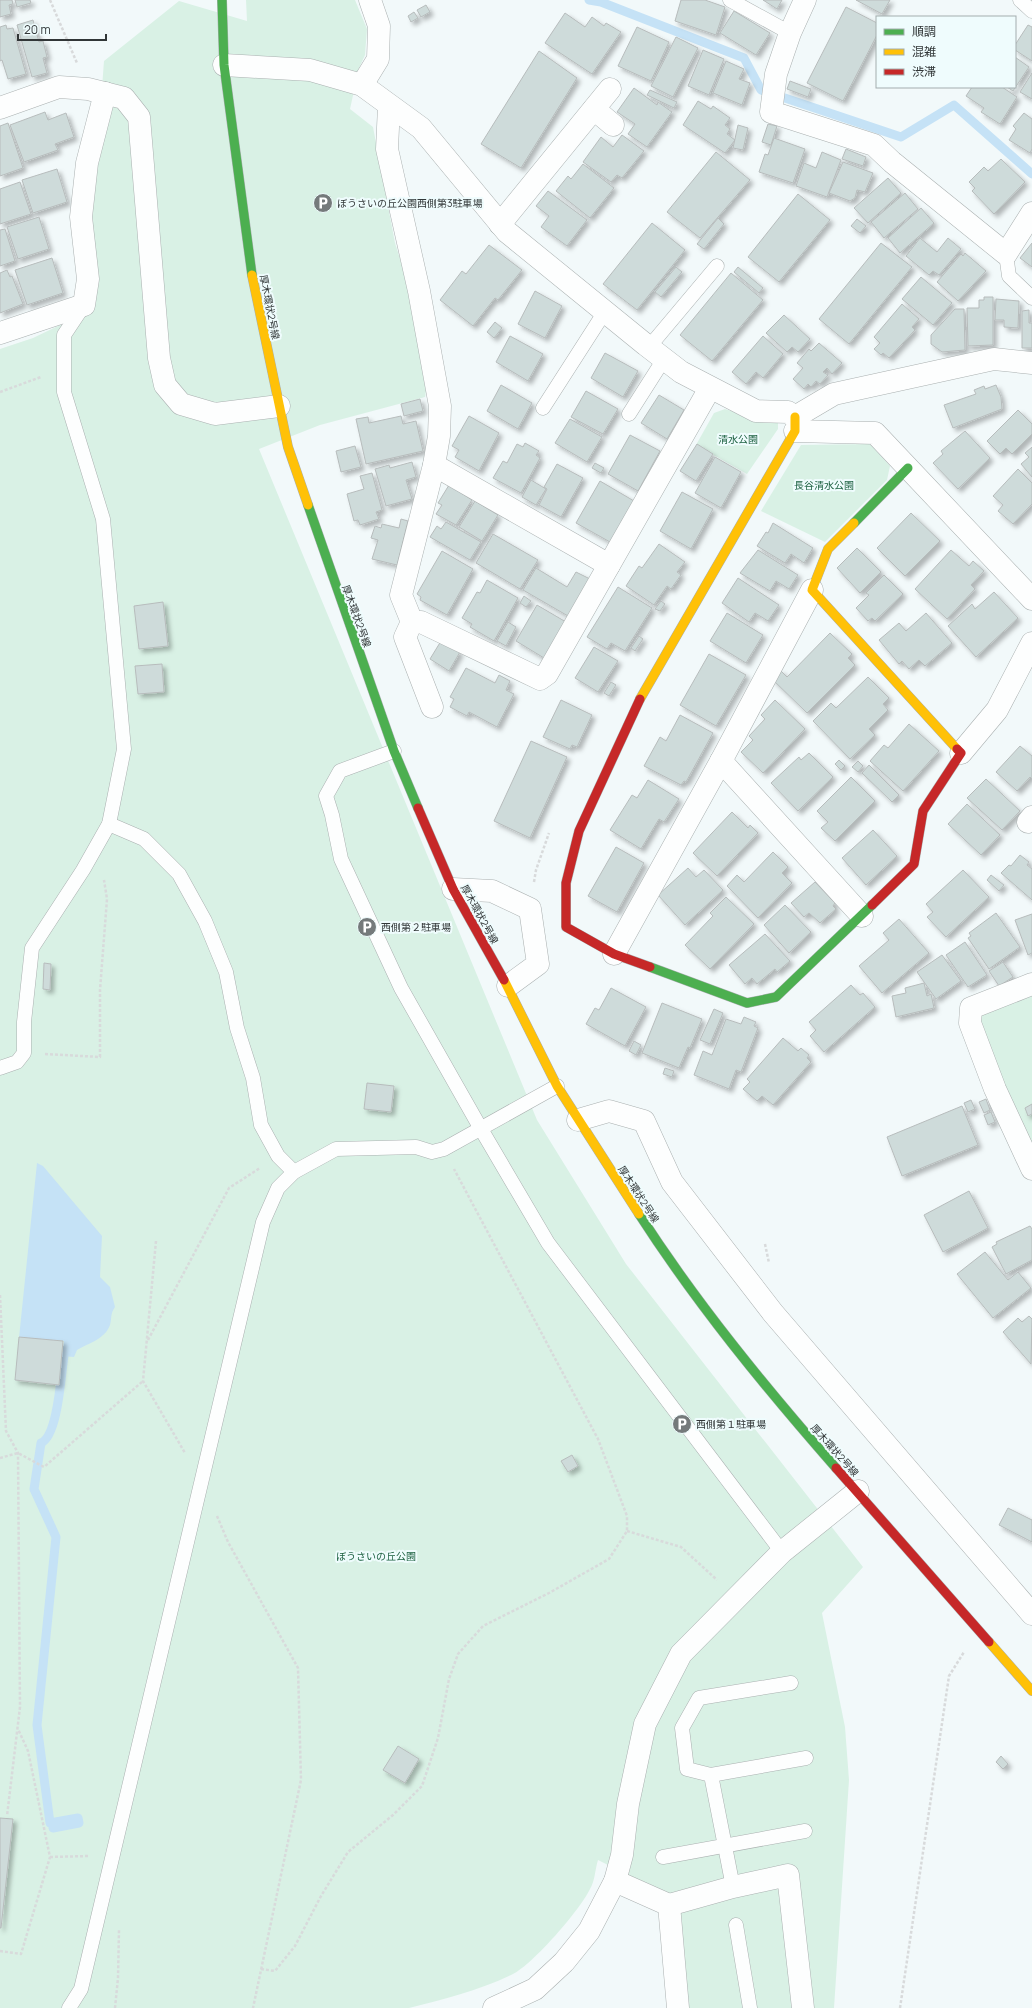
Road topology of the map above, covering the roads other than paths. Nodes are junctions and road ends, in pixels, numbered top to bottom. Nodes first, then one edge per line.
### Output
1 (222, 0) edge
2 (370, 0) edge
3 (730, 0) edge
4 (805, 0) edge
5 (1020, 0) edge
6 (1032, 10) edge
7 (790, 33) junction
8 (224, 65) junction
9 (362, 85) junction
10 (610, 89) dead end
11 (97, 91) junction
12 (389, 106) junction
13 (0, 108) edge
14 (594, 109) junction
15 (613, 125) dead end
16 (1032, 213) edge
17 (500, 224) junction
18 (1006, 254) junction
19 (716, 266) dead end
20 (1032, 298) edge
21 (84, 305) junction
22 (604, 312) junction
23 (0, 333) edge
24 (656, 353) junction
25 (1032, 363) edge
26 (710, 388) junction
27 (279, 406) junction
28 (543, 408) dead end
29 (630, 414) dead end
30 (795, 424) junction
31 (434, 465) junction
32 (908, 468) junction
33 (609, 565) junction
34 (812, 590) junction
35 (1032, 599) edge
36 (412, 622) junction
37 (1032, 643) edge
38 (432, 707) dead end
39 (394, 751) junction
40 (961, 753) junction
41 (721, 761) junction
42 (109, 824) junction
43 (453, 889) junction
44 (862, 916) junction
45 (614, 954) junction
46 (1032, 984) edge
47 (508, 986) junction
48 (0, 1068) edge
49 (557, 1086) junction
50 (578, 1120) junction
51 (480, 1129) junction
52 (1032, 1169) edge
53 (294, 1172) junction
54 (858, 1491) junction
55 (782, 1552) junction
56 (1032, 1614) edge
57 (791, 1683) dead end
58 (1032, 1691) edge
59 (806, 1758) dead end
60 (711, 1775) junction
61 (805, 1831) dead end
62 (725, 1846) junction
63 (663, 1857) dead end
64 (615, 1881) junction
65 (733, 1887) junction
66 (669, 1905) junction
67 (736, 1925) dead end
68 (69, 2008) edge
69 (494, 2008) edge
70 (678, 2008) edge
71 (750, 2008) edge
72 (803, 2008) edge

1 - 8 street, 厚木環状2号線
2 - 9 street
3 - 7 lane
4 - 7 street
5 - 6 lane
7 - 18 street
8 - 9 street
8 - 27 street, 厚木環状2号線
9 - 12 street
10 - 14 street
11 - 13 street
11 - 21 street
11 - 27 street
12 - 17 street
12 - 31 street
14 - 15 street
14 - 17 street
16 - 18 street
17 - 22 street
18 - 20 lane
19 - 24 lane
21 - 23 street
21 - 42 lane
22 - 24 street
22 - 28 lane
24 - 26 street
24 - 29 lane
25 - 30 street
26 - 30 street
26 - 33 street
27 - 39 street, 厚木環状2号線
30 - 32 street
30 - 45 street
31 - 33 street
31 - 36 street
32 - 34 street
32 - 35 street
33 - 36 street
34 - 40 street
34 - 41 street
36 - 38 street
37 - 40 street
39 - 43 street, 厚木環状2号線
39 - 51 lane
40 - 44 street
41 - 44 street
41 - 45 street
42 - 48 lane
42 - 53 lane
43 - 47 street, 厚木環状2号線
43 - 47 street
44 - 45 street
46 - 52 street
47 - 49 street, 厚木環状2号線
49 - 50 street, 厚木環状2号線
49 - 51 lane
50 - 54 street, 厚木環状2号線
50 - 56 street
51 - 53 lane
51 - 55 lane
53 - 68 lane
54 - 55 street
54 - 58 street, 厚木環状2号線
55 - 64 street
57 - 60 lane
59 - 60 lane
60 - 62 lane
61 - 62 lane
62 - 63 lane
62 - 65 lane
64 - 66 street
64 - 69 street
65 - 66 street
65 - 72 street
66 - 70 street
67 - 71 lane

